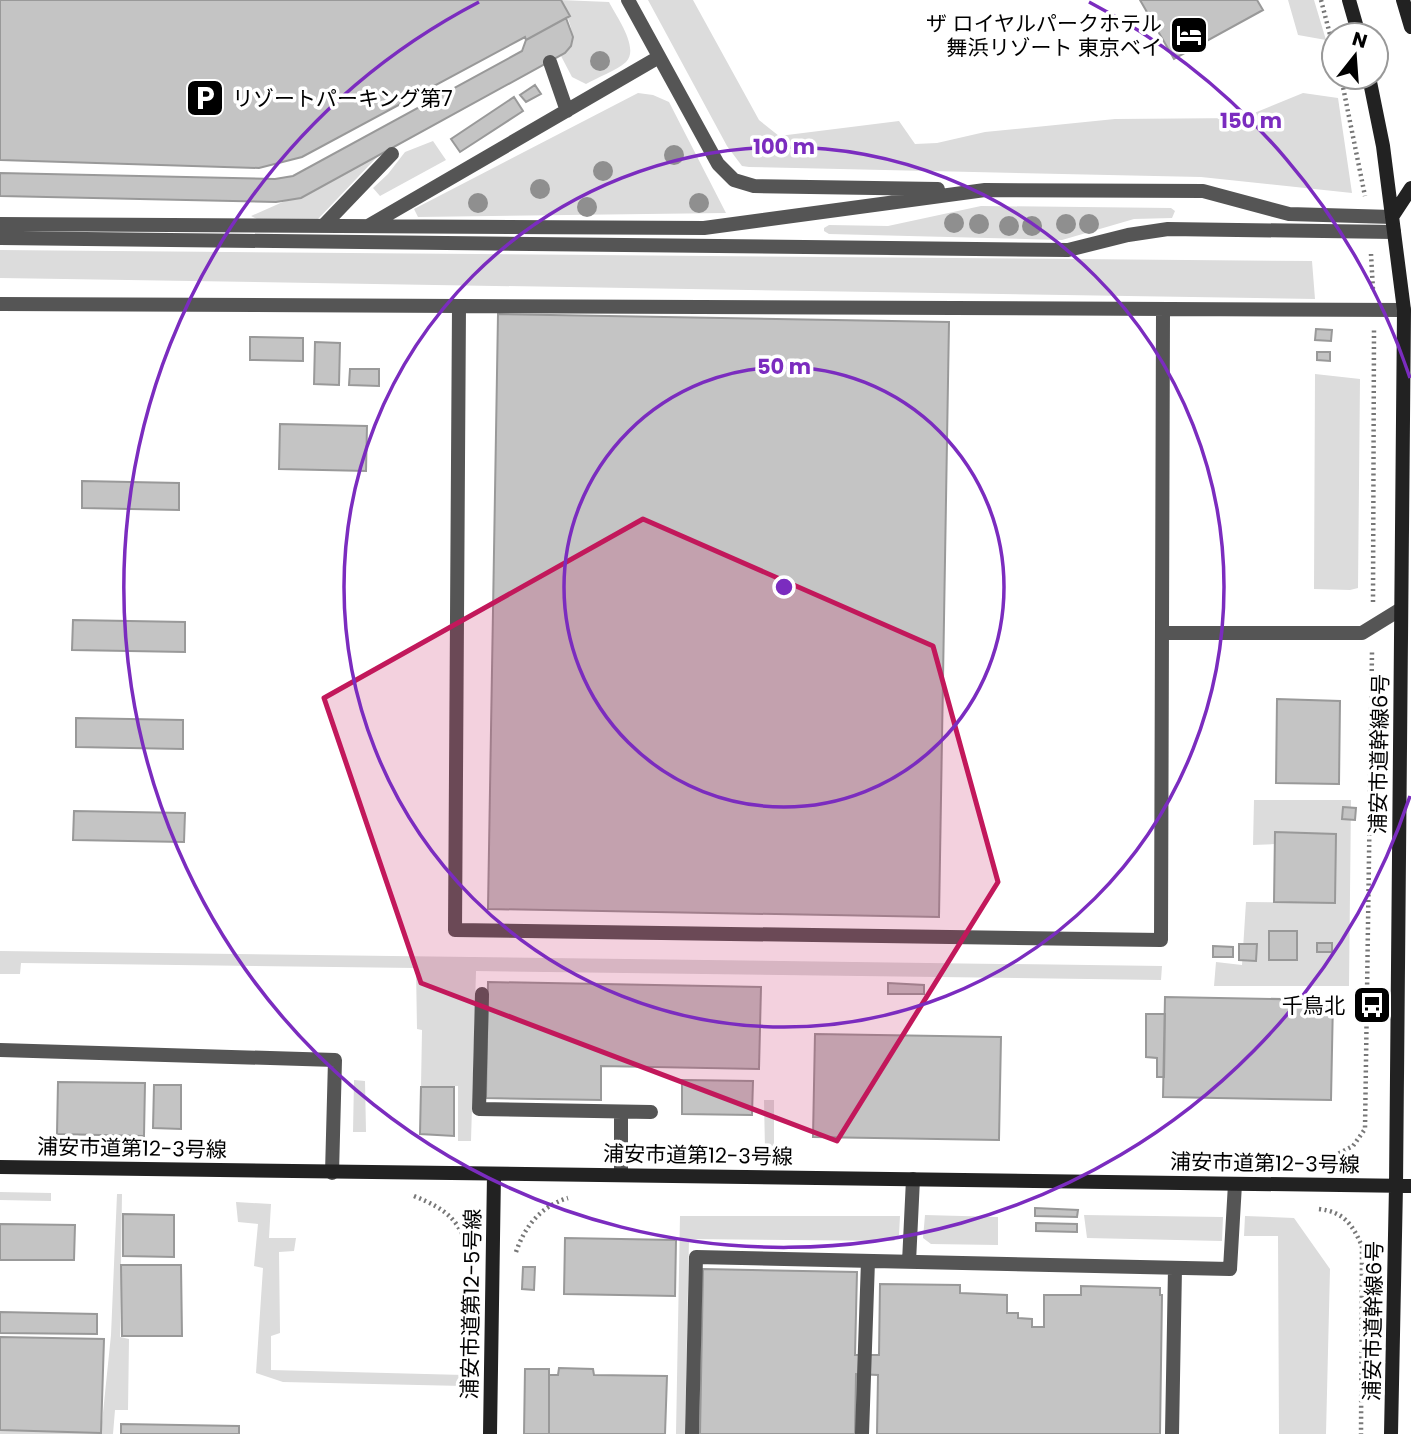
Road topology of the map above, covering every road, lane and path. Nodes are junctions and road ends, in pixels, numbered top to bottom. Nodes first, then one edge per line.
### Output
1 (628, 0) edge
2 (1321, 0) edge
3 (1349, 0) edge
4 (1403, 0) edge
5 (1326, 21) edge
6 (1355, 21) edge
7 (1411, 27) edge
8 (659, 57) junction
9 (550, 62) dead end
10 (1372, 91) edge
11 (567, 111) junction
12 (392, 154) dead end
13 (1411, 188) edge
14 (985, 190) junction
15 (1392, 216) junction
16 (0, 224) edge
17 (323, 226) junction
18 (366, 226) junction
19 (1394, 232) junction
20 (0, 238) edge
21 (0, 304) edge
22 (1407, 305) edge
23 (459, 306) junction
24 (1163, 310) junction
25 (1406, 604) edge
26 (1162, 632) junction
27 (482, 994) dead end
28 (0, 1050) edge
29 (621, 1112) junction
30 (651, 1112) dead end
31 (0, 1167) edge
32 (332, 1172) junction
33 (494, 1174) junction
34 (621, 1174) junction
35 (913, 1179) junction
36 (1235, 1184) junction
37 (1404, 1186) edge
38 (545, 1208) dead end
39 (444, 1210) dead end
40 (1350, 1223) dead end
41 (521, 1238) dead end
42 (465, 1239) dead end
43 (868, 1261) junction
44 (909, 1262) junction
45 (1175, 1268) junction
46 (490, 1434) edge
47 (692, 1434) edge
48 (862, 1434) edge
49 (1172, 1434) edge
50 (1361, 1434) edge
51 (1391, 1434) edge

1 - 8 lane
2 - 5 path
3 - 6 street
4 - 7 street
8 - 11 lane
8 - 14 lane
9 - 11 lane
10 - 15 street, 浦安市道幹線6号
11 - 18 lane
12 - 17 lane
13 - 15 street
14 - 15 lane
14 - 18 lane
15 - 19 street, 浦安市道幹線6号
16 - 17 lane
17 - 18 lane
19 - 20 lane
19 - 22 street, 浦安市道幹線6号
21 - 23 lane
22 - 24 lane
22 - 25 street, 浦安市道幹線6号
23 - 24 lane
23 - 26 lane
24 - 26 lane
25 - 26 lane
25 - 37 street, 浦安市道幹線6号
27 - 29 lane
28 - 32 lane
29 - 30 lane
29 - 34 lane
31 - 32 street, 浦安市道第12-3号線
32 - 33 street, 浦安市道第12-3号線
33 - 34 street, 浦安市道第12-3号線
33 - 46 street, 浦安市道第12-5号線
34 - 35 street, 浦安市道第12-3号線
35 - 36 street, 浦安市道第12-3号線
35 - 44 lane
36 - 37 street, 浦安市道第12-3号線
36 - 45 lane
37 - 51 street, 浦安市道幹線6号
38 - 41 path
39 - 42 path
40 - 50 path
43 - 44 lane
43 - 47 lane
43 - 48 lane
44 - 45 lane
45 - 49 lane

